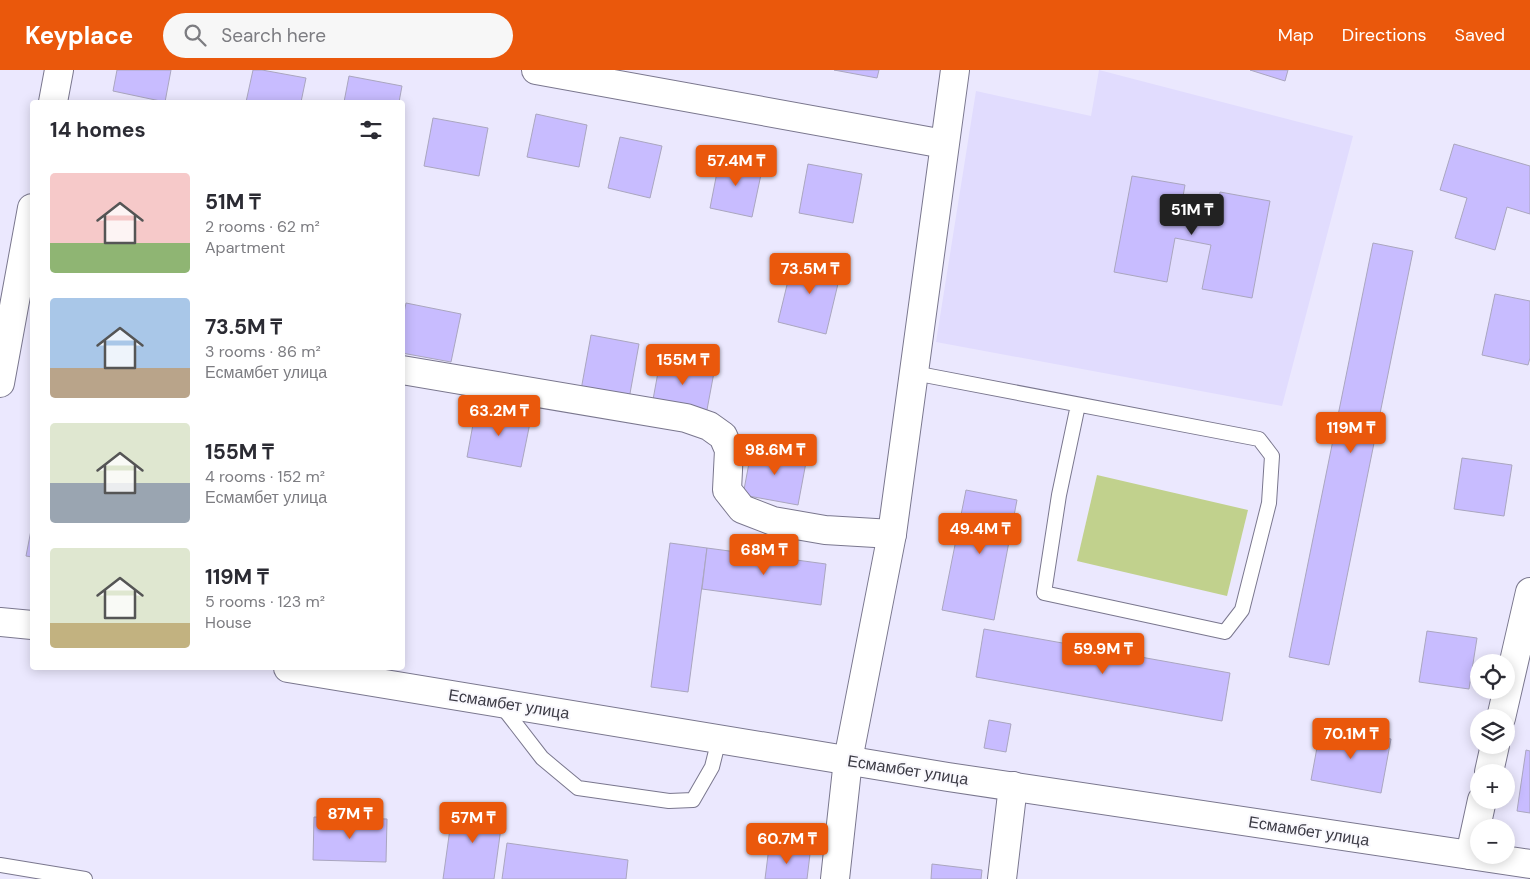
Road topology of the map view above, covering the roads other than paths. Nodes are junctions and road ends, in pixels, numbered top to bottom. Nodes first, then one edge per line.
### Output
1 (59, 70) edge
2 (536, 70) edge
3 (954, 70) edge
4 (53, 100) edge
5 (944, 144) junction
6 (30, 230) edge
7 (23, 306) edge
8 (405, 371) edge
9 (914, 373) junction
10 (0, 384) edge
11 (1078, 405) junction
12 (892, 534) junction
13 (1530, 592) edge
14 (0, 622) edge
15 (30, 625) edge
16 (300, 670) edge
17 (499, 702) junction
18 (1503, 709) edge
19 (719, 739) junction
20 (848, 760) junction
21 (1013, 786) junction
22 (1470, 855) edge
23 (1515, 862) edge
24 (1530, 864) edge
25 (0, 865) edge
26 (85, 879) edge
27 (835, 879) edge
28 (1002, 879) edge

1 - 4 street
2 - 5 street
3 - 5 street
5 - 9 street
6 - 7 street
7 - 10 street
8 - 12 street
9 - 11 lane
9 - 12 street
11 - 11 lane
12 - 20 street
13 - 18 street
14 - 15 street
16 - 17 street, Есмамбет улица
17 - 19 street, Есмамбет улица
17 - 19 lane
19 - 20 street, Есмамбет улица
20 - 21 street, Есмамбет улица
20 - 27 street
21 - 22 street, Есмамбет улица
21 - 28 street
23 - 24 street, Есмамбет улица
25 - 26 lane

